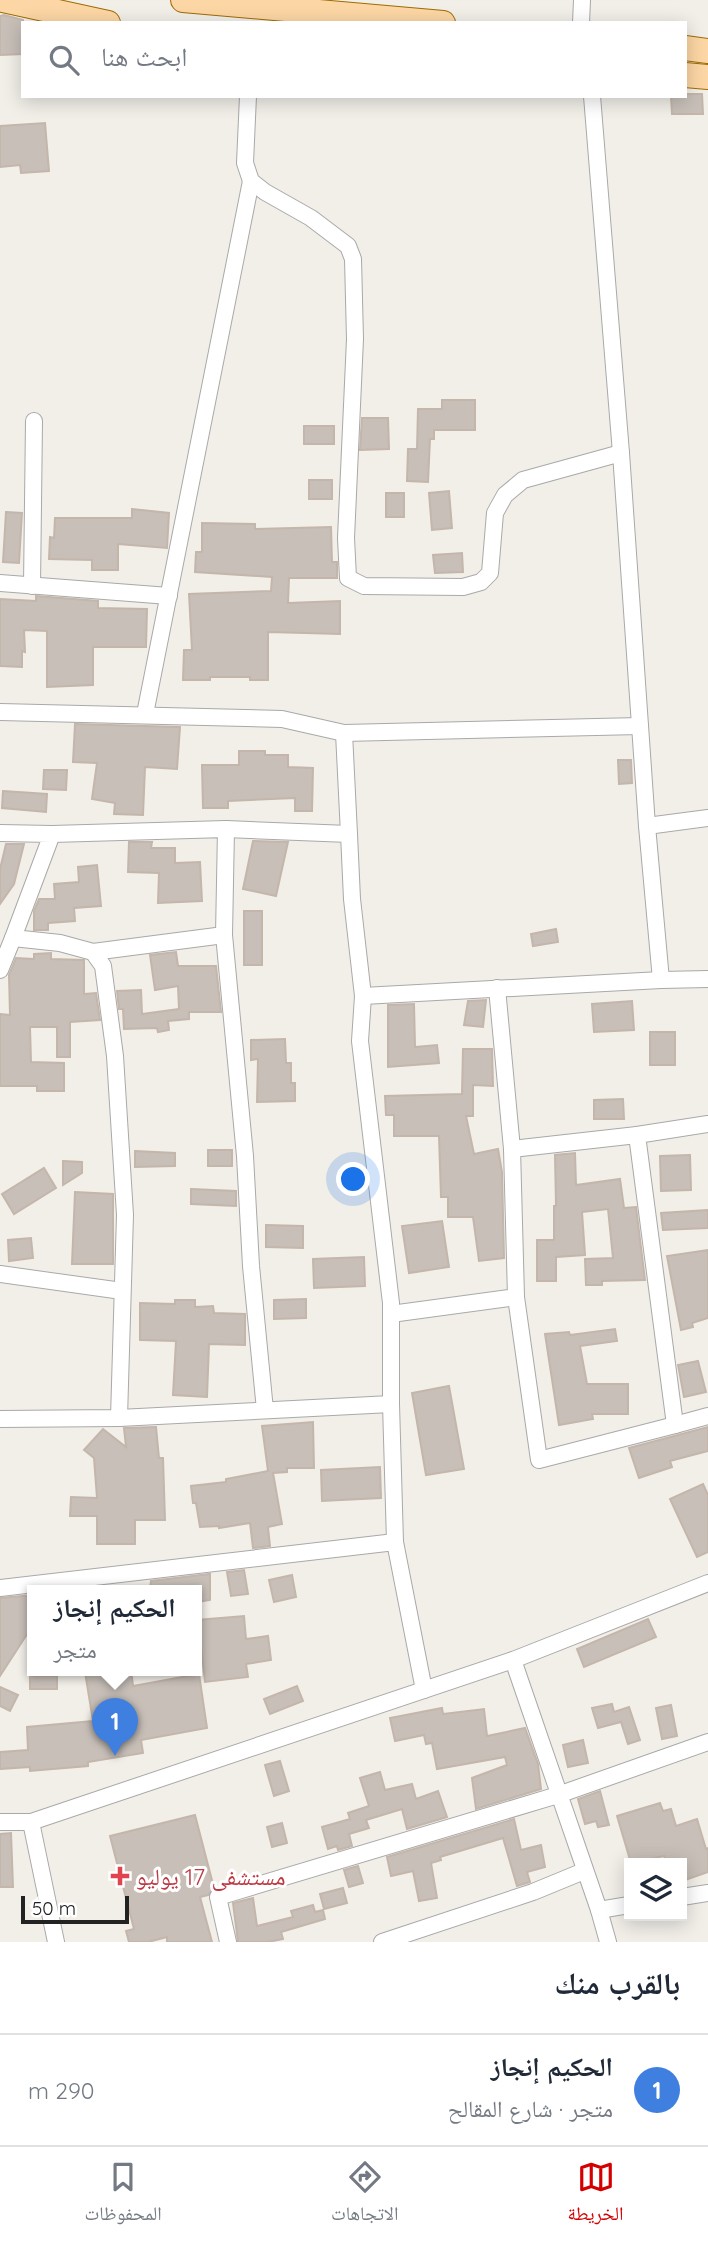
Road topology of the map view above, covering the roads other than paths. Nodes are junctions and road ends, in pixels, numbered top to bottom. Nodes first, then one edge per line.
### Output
1 (3, 0) edge
2 (183, 0) edge
3 (582, 0) edge
4 (42, 4) edge
5 (258, 4) edge
6 (289, 17) edge
7 (101, 21) edge
8 (392, 21) edge
9 (580, 21) edge
10 (687, 48) edge
11 (708, 51) edge
12 (687, 75) edge
13 (708, 77) edge
14 (248, 98) edge
15 (592, 98) edge
16 (251, 181) junction
17 (34, 421) dead end
18 (621, 453) junction
19 (0, 583) edge
20 (32, 586) junction
21 (169, 596) junction
22 (0, 712) edge
23 (145, 715) junction
24 (640, 726) junction
25 (344, 733) junction
26 (708, 818) edge
27 (647, 826) junction
28 (226, 830) junction
29 (0, 834) edge
30 (52, 834) junction
31 (349, 834) junction
32 (225, 935) junction
33 (6, 947) edge
34 (93, 952) junction
35 (0, 970) edge
36 (708, 979) edge
37 (661, 980) junction
38 (497, 988) junction
39 (363, 996) junction
40 (708, 1124) edge
41 (637, 1135) junction
42 (512, 1149) junction
43 (0, 1274) edge
44 (122, 1291) junction
45 (516, 1297) junction
46 (391, 1314) junction
47 (391, 1404) junction
48 (265, 1410) junction
49 (708, 1416) edge
50 (119, 1418) junction
51 (0, 1419) edge
52 (675, 1425) junction
53 (396, 1542) junction
54 (708, 1583) edge
55 (0, 1588) edge
56 (513, 1660) junction
57 (424, 1690) junction
58 (708, 1742) edge
59 (558, 1795) junction
60 (0, 1822) edge
61 (31, 1822) junction
62 (584, 1871) junction
63 (708, 1893) edge
64 (687, 1896) edge
65 (624, 1906) edge
66 (599, 1910) junction
67 (56, 1942) edge
68 (229, 1942) edge
69 (382, 1942) edge
70 (608, 1942) edge

1 - 4 main road
2 - 5 main road
3 - 9 street
4 - 7 main road
5 - 6 main road
6 - 8 main road
10 - 11 main road
12 - 13 main road
14 - 16 street
15 - 18 street
16 - 18 street
16 - 21 street
17 - 20 street
18 - 24 street
19 - 20 street
20 - 21 street
21 - 23 street
22 - 23 street
23 - 25 street
24 - 25 street
24 - 27 street
25 - 31 street
26 - 27 street
27 - 37 street
28 - 30 street
28 - 31 street
28 - 32 street
29 - 30 street
30 - 33 street
31 - 39 street
32 - 34 street
32 - 48 street
33 - 34 street
33 - 35 street
34 - 44 street
36 - 37 street
37 - 38 street
38 - 39 street
38 - 42 street
39 - 46 street
40 - 41 street
41 - 42 street
41 - 52 street
42 - 45 street
43 - 44 street
44 - 50 street
45 - 46 street
45 - 52 street
46 - 47 street
47 - 48 street
47 - 53 street
48 - 50 street
49 - 52 street
50 - 51 street
53 - 55 street
53 - 57 street
54 - 56 street
56 - 57 street
56 - 59 street
57 - 61 street
58 - 59 street
59 - 62 street
59 - 68 street
60 - 61 street
61 - 67 street
62 - 66 street
62 - 69 street
63 - 64 street
65 - 66 street
66 - 70 street

